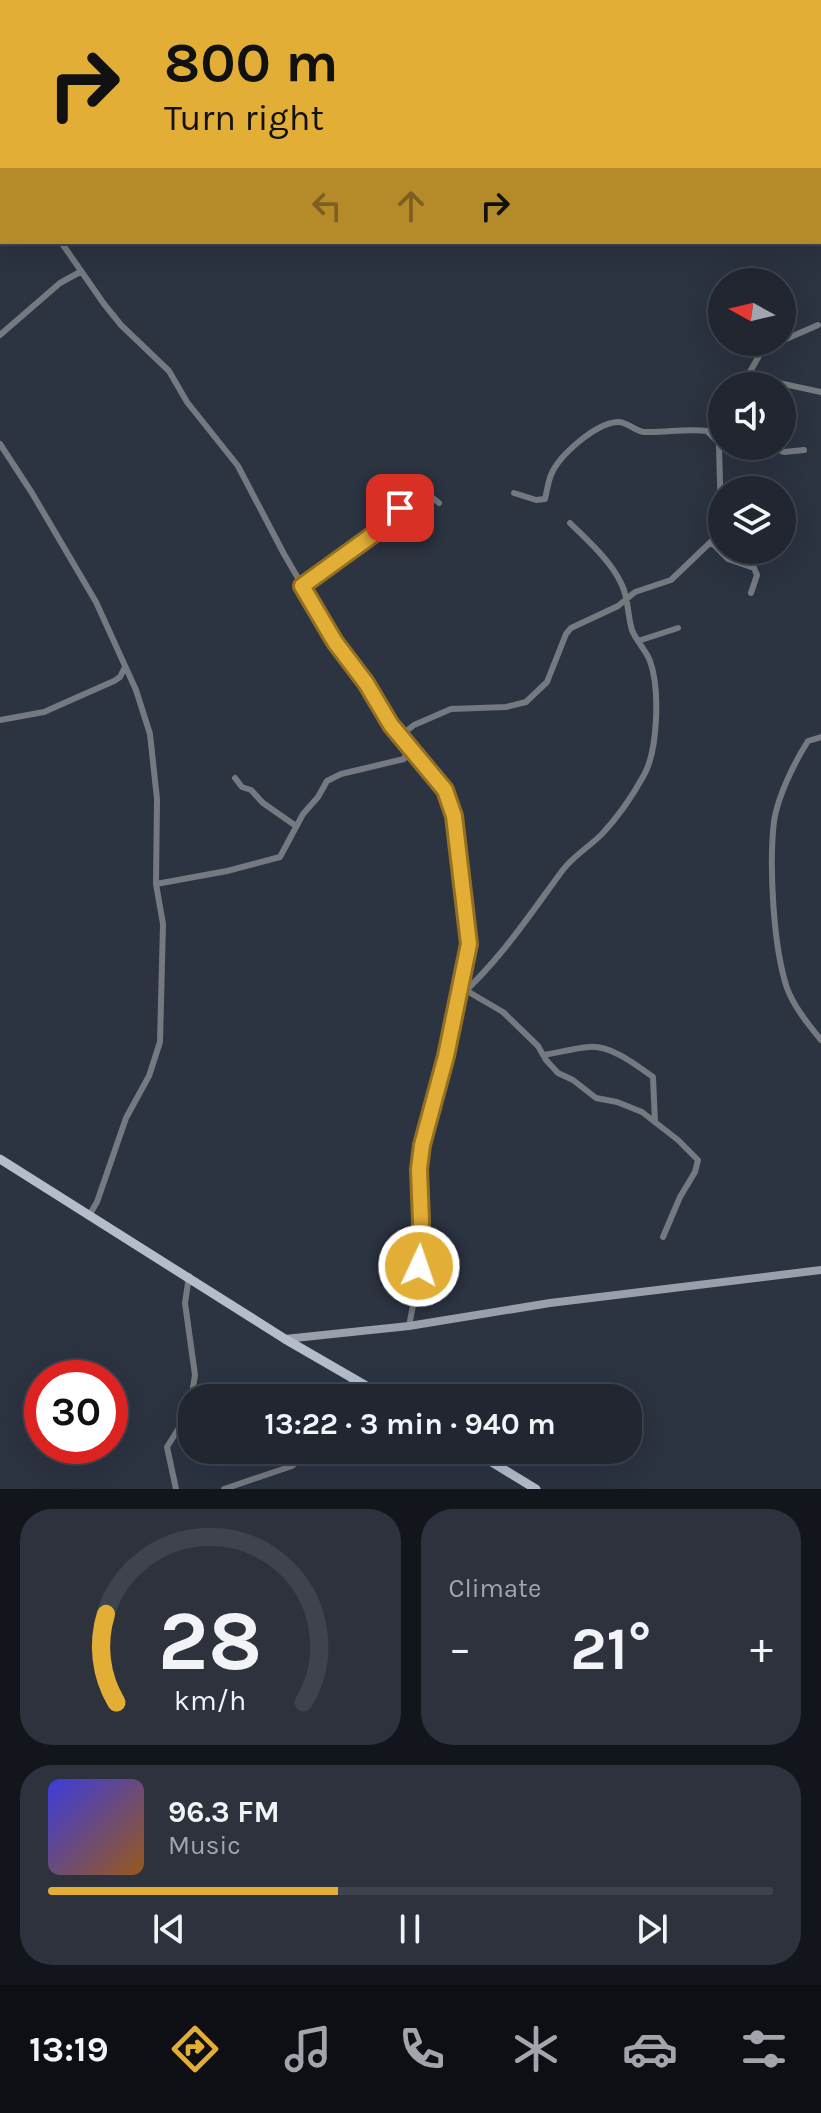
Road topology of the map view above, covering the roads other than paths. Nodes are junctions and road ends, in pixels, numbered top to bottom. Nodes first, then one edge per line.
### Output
1 (62, 244) edge
2 (80, 272) junction
3 (818, 325) dead end
4 (0, 335) edge
5 (749, 372) edge
6 (796, 387) edge
7 (821, 392) edge
8 (708, 432) edge
9 (0, 444) edge
10 (804, 450) dead end
11 (796, 451) edge
12 (514, 493) dead end
13 (439, 503) dead end
14 (570, 523) dead end
15 (708, 546) edge
16 (742, 564) edge
17 (302, 586) junction
18 (751, 593) dead end
19 (628, 598) junction
20 (678, 628) dead end
21 (638, 641) junction
22 (125, 667) junction
23 (0, 720) edge
24 (821, 737) edge
25 (408, 746) junction
26 (235, 778) dead end
27 (296, 826) junction
28 (156, 884) junction
29 (467, 991) junction
30 (458, 998) junction
31 (821, 1040) edge
32 (543, 1055) junction
33 (655, 1122) junction
34 (0, 1159) edge
35 (90, 1214) junction
36 (663, 1237) dead end
37 (821, 1270) edge
38 (189, 1276) junction
39 (409, 1326) junction
40 (285, 1339) junction
41 (354, 1378) junction
42 (350, 1384) edge
43 (364, 1384) edge
44 (294, 1464) edge
45 (495, 1464) edge
46 (238, 1487) edge
47 (176, 1489) edge
48 (224, 1489) edge
49 (536, 1489) edge

1 - 2 street
2 - 4 street
2 - 17 street
3 - 5 street
6 - 7 street
8 - 12 street
9 - 22 street
10 - 11 street
13 - 17 street
14 - 19 street
15 - 19 street
16 - 18 street
17 - 25 street
19 - 21 street
19 - 25 street
20 - 21 street
21 - 29 street
22 - 23 street
22 - 28 street
24 - 31 street
25 - 27 street
25 - 30 street
26 - 27 street
27 - 28 street
28 - 35 street
29 - 30 street
29 - 32 street
30 - 39 street
32 - 33 street
32 - 33 street
33 - 36 street
34 - 35 main road
35 - 38 main road
37 - 39 main road
38 - 40 main road
38 - 47 street
39 - 40 main road
40 - 41 main road
41 - 42 street
41 - 43 main road
44 - 46 street
45 - 49 main road
46 - 48 street

